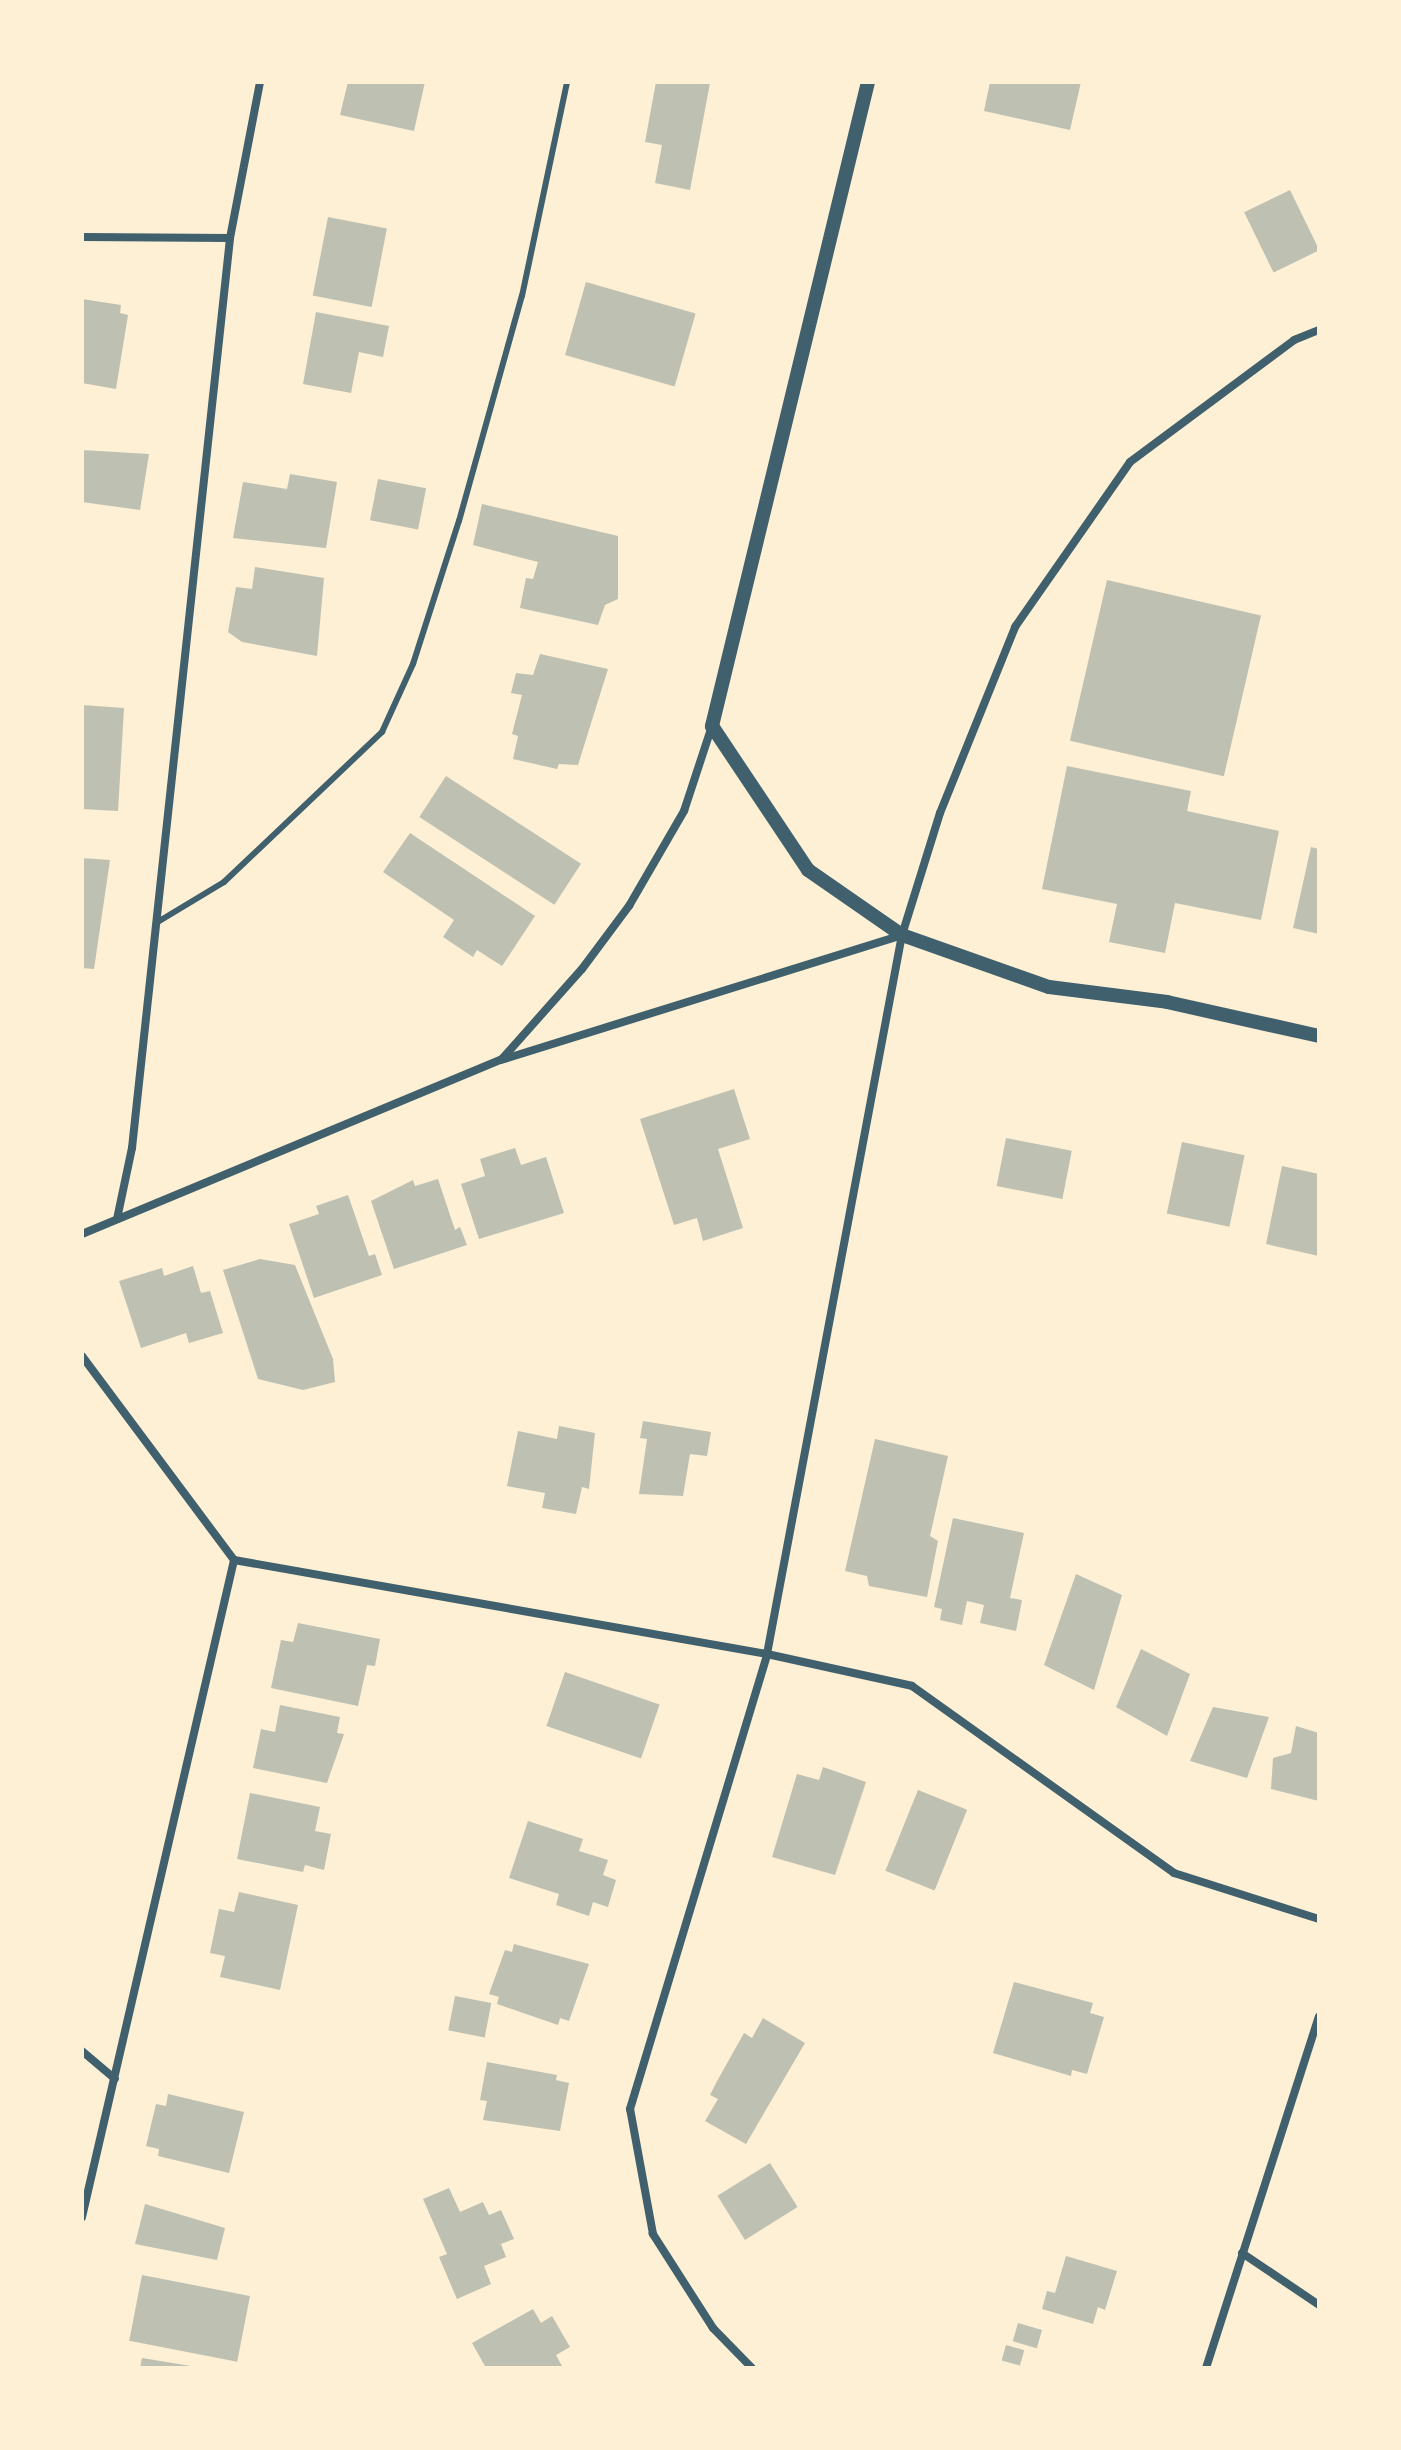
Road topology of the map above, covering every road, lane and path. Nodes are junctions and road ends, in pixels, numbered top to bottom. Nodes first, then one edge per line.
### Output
1 (260, 82) edge
2 (567, 82) edge
3 (868, 82) edge
4 (82, 237) edge
5 (230, 238) junction
6 (1319, 330) edge
7 (712, 726) junction
8 (156, 923) junction
9 (902, 935) junction
10 (1319, 1036) edge
11 (501, 1060) junction
12 (117, 1219) junction
13 (82, 1234) edge
14 (82, 1356) edge
15 (234, 1560) junction
16 (767, 1654) junction
17 (1319, 1919) edge
18 (1319, 2017) edge
19 (82, 2051) edge
20 (115, 2079) junction
21 (82, 2217) edge
22 (1242, 2253) junction
23 (1319, 2305) edge
24 (752, 2368) edge
25 (1206, 2368) edge

1 - 5 street
2 - 8 lane
3 - 7 street
4 - 5 street
5 - 8 street
6 - 9 street
7 - 9 street
7 - 11 street
8 - 12 street
9 - 10 street
9 - 11 street
9 - 16 street
11 - 12 street
12 - 13 street
14 - 15 street
15 - 16 street
15 - 20 street
16 - 17 street
16 - 24 street
18 - 22 street
19 - 20 street
20 - 21 street
22 - 23 street
22 - 25 street

